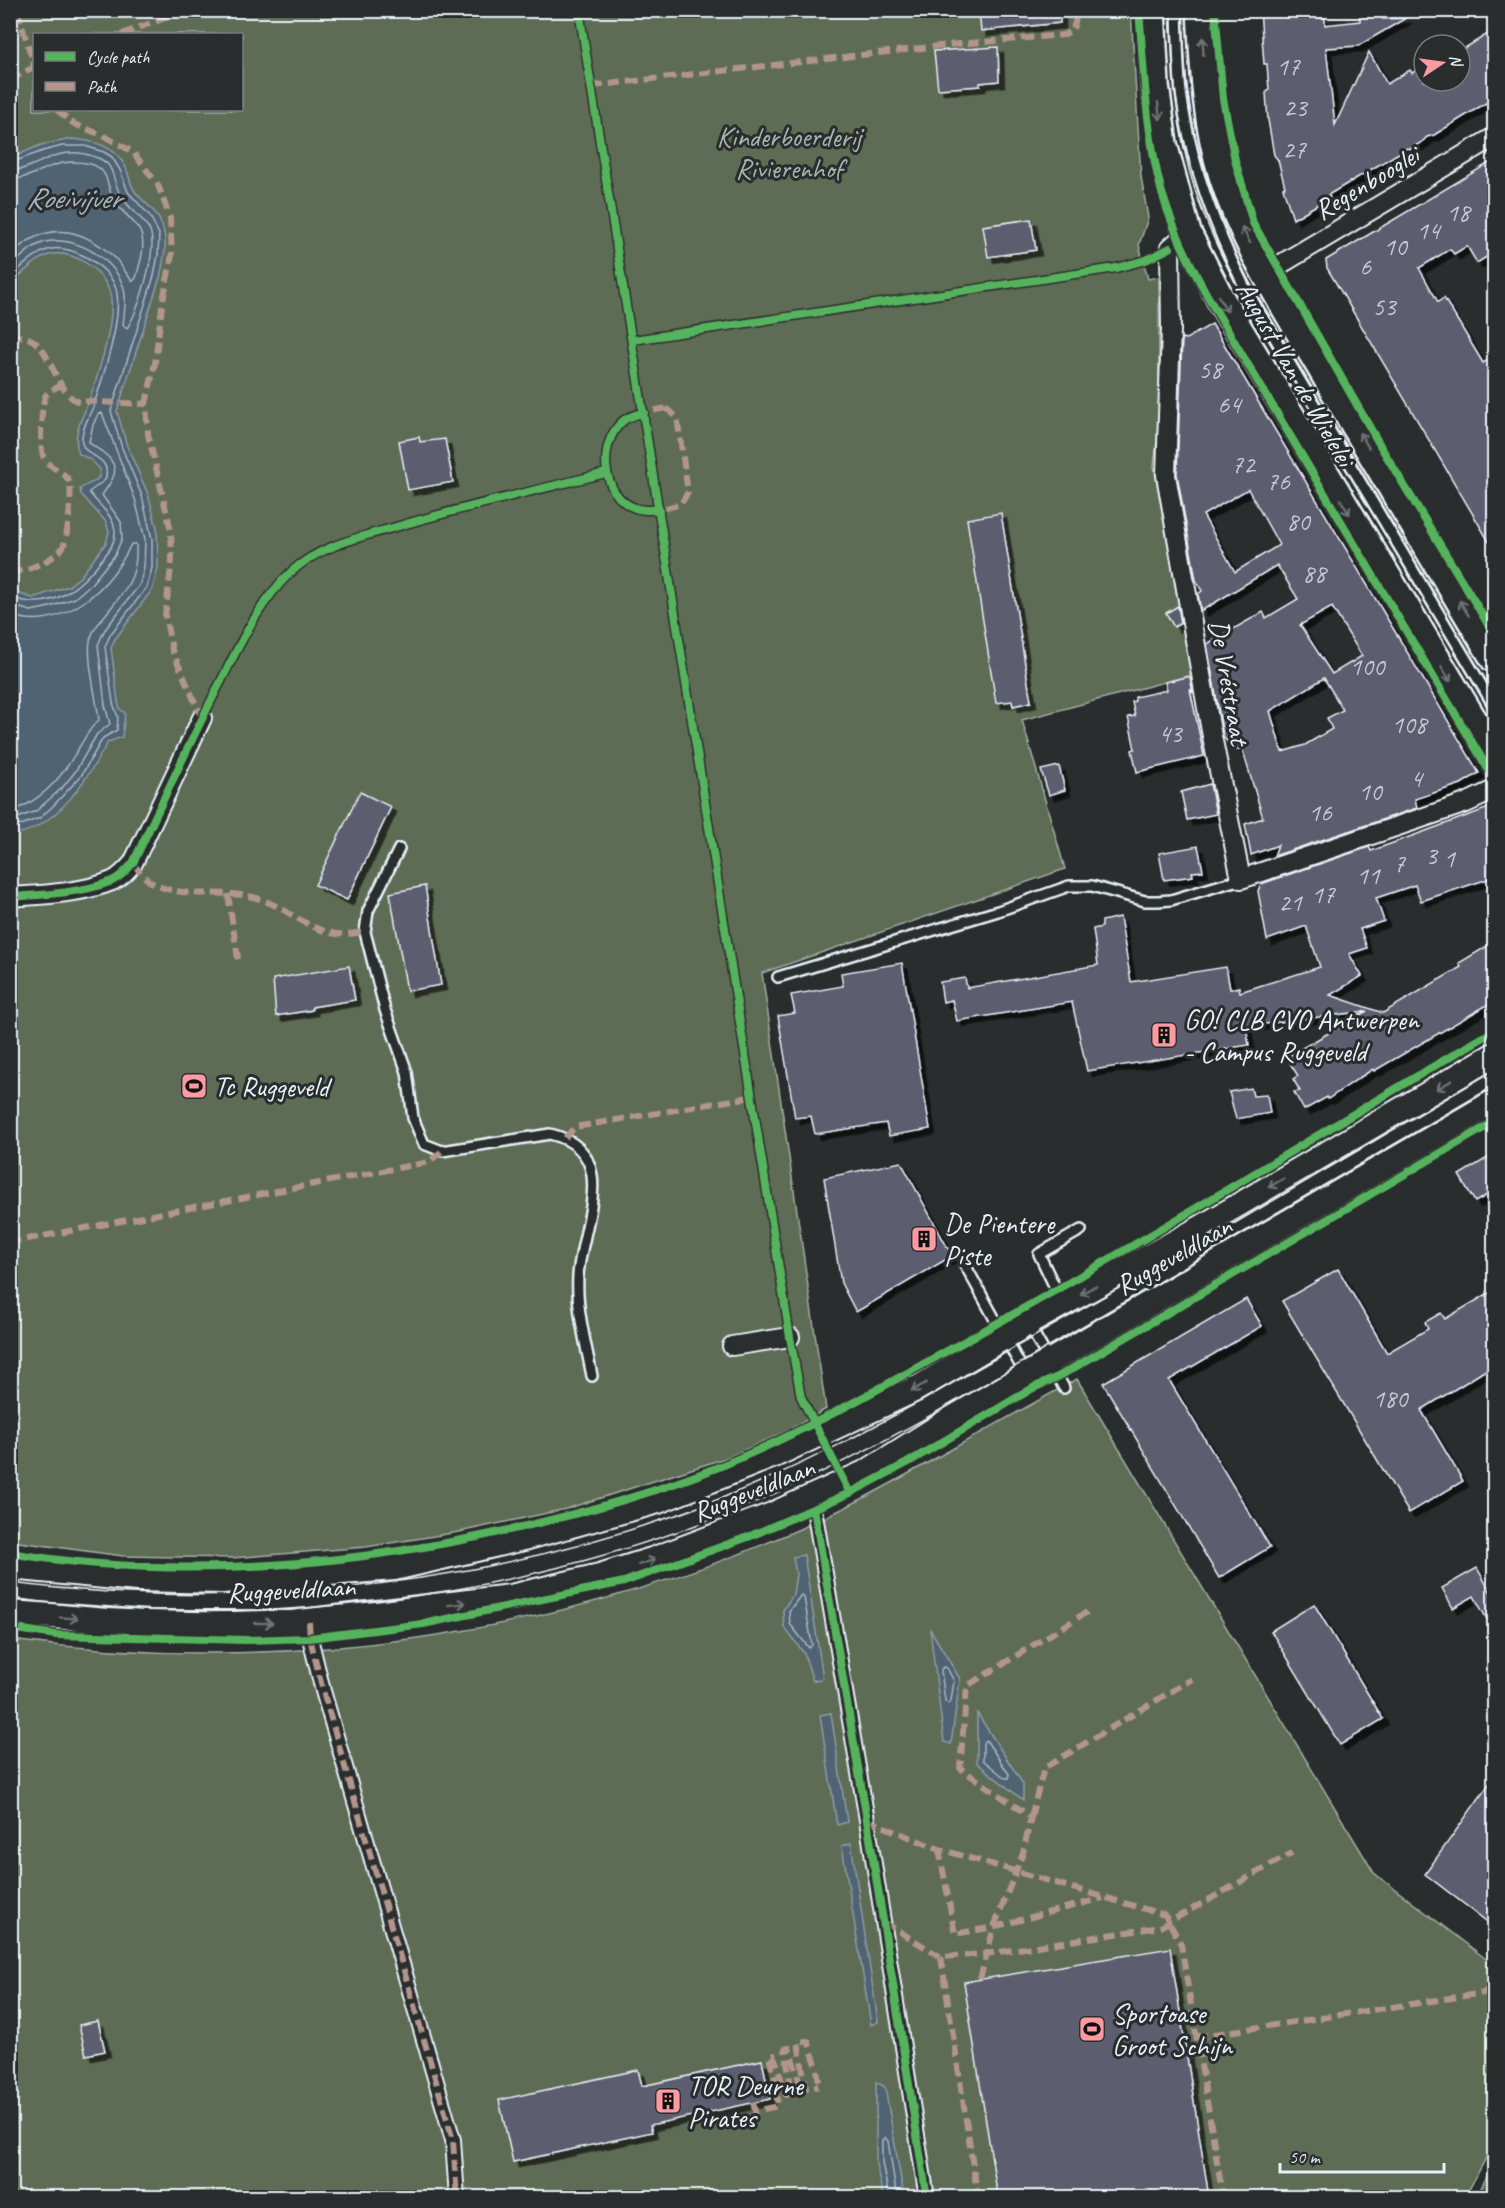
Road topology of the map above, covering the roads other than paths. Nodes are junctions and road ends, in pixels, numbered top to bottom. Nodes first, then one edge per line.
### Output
1 (1151, 10) edge
2 (1177, 10) edge
3 (1201, 10) edge
4 (1494, 137) edge
5 (1187, 233) junction
6 (1266, 273) junction
7 (1494, 658) edge
8 (1494, 706) edge
9 (202, 718) dead end
10 (1494, 755) edge
11 (1494, 790) edge
12 (399, 849) dead end
13 (1241, 879) junction
14 (10, 897) edge
15 (778, 977) dead end
16 (1494, 1055) edge
17 (1494, 1102) edge
18 (1081, 1230) dead end
19 (964, 1263) dead end
20 (1063, 1304) junction
21 (1028, 1323) junction
22 (1005, 1336) junction
23 (790, 1337) dead end
24 (732, 1346) dead end
25 (1049, 1362) junction
26 (592, 1376) dead end
27 (1026, 1376) junction
28 (1064, 1388) dead end
29 (814, 1509) dead end
30 (10, 1567) edge
31 (10, 1613) edge
32 (309, 1622) junction
33 (457, 2198) edge
34 (927, 2198) edge

1 -> 5 main road, August Van de Wielelei
2 - 8 lane, August Van de Wielelei
6 -> 3 main road, August Van de Wielelei
4 - 6 street, Regenbooglei
5 -> 10 main road, August Van de Wielelei
5 - 13 street, De Vréstraat
7 -> 6 main road, August Van de Wielelei
9 - 14 street
11 - 13 street
12 - 26 lane
13 - 15 lane
16 -> 20 street, Ruggeveldlaan
17 - 25 street, Ruggeveldlaan
18 - 20 lane
19 - 22 lane
20 - 21 street, Ruggeveldlaan
21 - 22 street, Ruggeveldlaan
21 - 25 lane
22 - 27 lane
22 -> 30 street, Ruggeveldlaan
23 - 24 street
25 - 27 street, Ruggeveldlaan
25 - 28 lane
32 -> 27 street, Ruggeveldlaan
29 - 34 street
31 -> 32 street, Ruggeveldlaan
32 - 33 street

